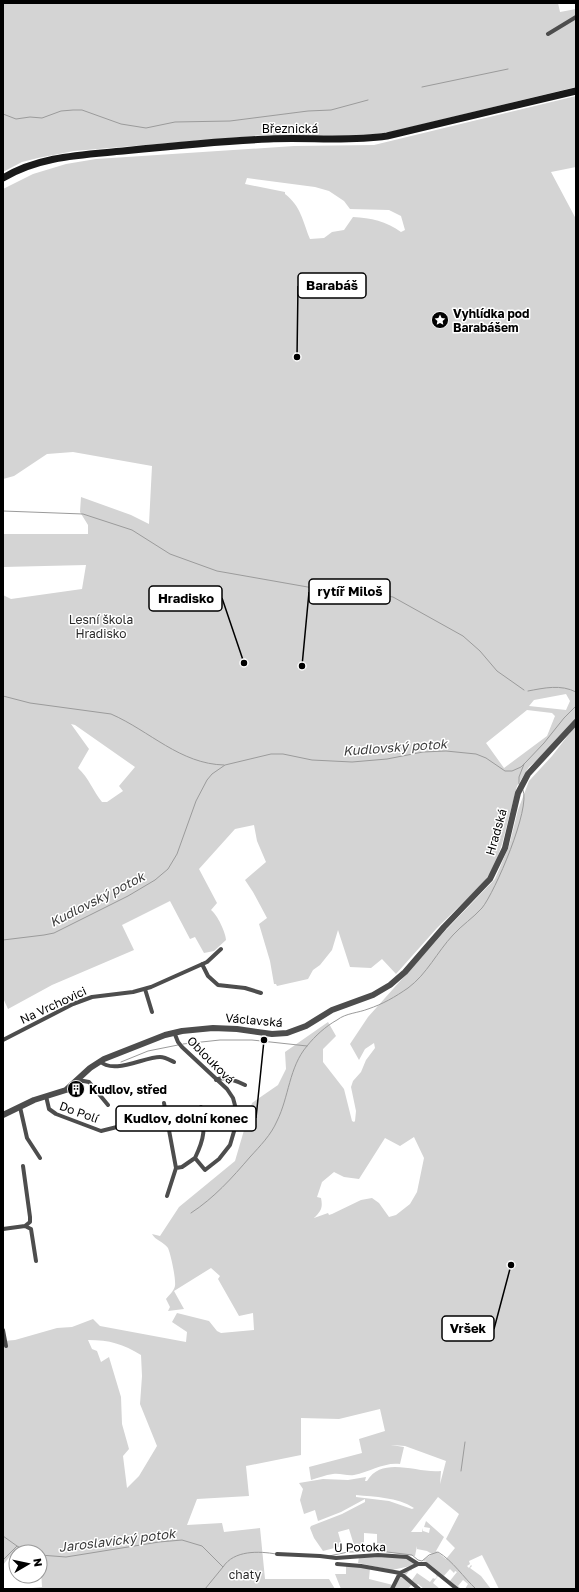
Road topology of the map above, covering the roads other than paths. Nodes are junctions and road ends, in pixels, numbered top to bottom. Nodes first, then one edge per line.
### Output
1 (576, 17) edge
2 (548, 34) dead end
3 (576, 91) edge
4 (3, 178) edge
5 (576, 722) edge
6 (221, 949) dead end
7 (202, 964) junction
8 (398, 979) joint
9 (145, 989) junction
10 (261, 993) dead end
11 (152, 1012) dead end
12 (174, 1032) junction
13 (3, 1040) edge
14 (100, 1061) junction
15 (174, 1062) dead end
16 (78, 1080) junction
17 (216, 1080) junction
18 (245, 1085) dead end
19 (46, 1096) junction
20 (164, 1103) dead end
21 (108, 1105) dead end
22 (20, 1107) junction
23 (201, 1107) dead end
24 (3, 1115) edge
25 (117, 1127) dead end
26 (40, 1158) dead end
27 (195, 1158) junction
28 (23, 1166) dead end
29 (176, 1168) junction
30 (167, 1196) dead end
31 (26, 1226) junction
32 (3, 1230) edge
33 (36, 1261) dead end
34 (3, 1330) edge
35 (6, 1346) dead end
36 (277, 1554) dead end
37 (337, 1564) dead end
38 (418, 1564) junction
39 (400, 1573) junction
40 (392, 1589) edge
41 (419, 1589) edge
42 (457, 1589) edge

1 - 2 street
3 - 4 main road, Březnická
5 - 8 street, Hradská
6 - 7 street, Na Vrchovici
7 - 9 street, Na Vrchovici
7 - 10 street
8 - 12 street, Václavská
9 - 11 street
9 - 13 street, Na Vrchovici
12 - 14 street, Václavská
12 - 17 street, Oblouková
14 - 15 street
14 - 16 street, Václavská
16 - 19 street, Václavská
16 - 21 street
17 - 18 street
17 - 27 street, Oblouková
19 - 22 street, Václavská
19 - 25 street, Do Polí
20 - 29 street
22 - 24 street, Václavská
22 - 26 street
23 - 27 street
27 - 29 street
28 - 31 street
29 - 30 street
31 - 32 street
31 - 33 street
34 - 35 street
36 - 38 street, U Potoka
37 - 39 street
38 - 39 street
38 - 42 street, U Potoka
39 - 40 street
39 - 41 street

